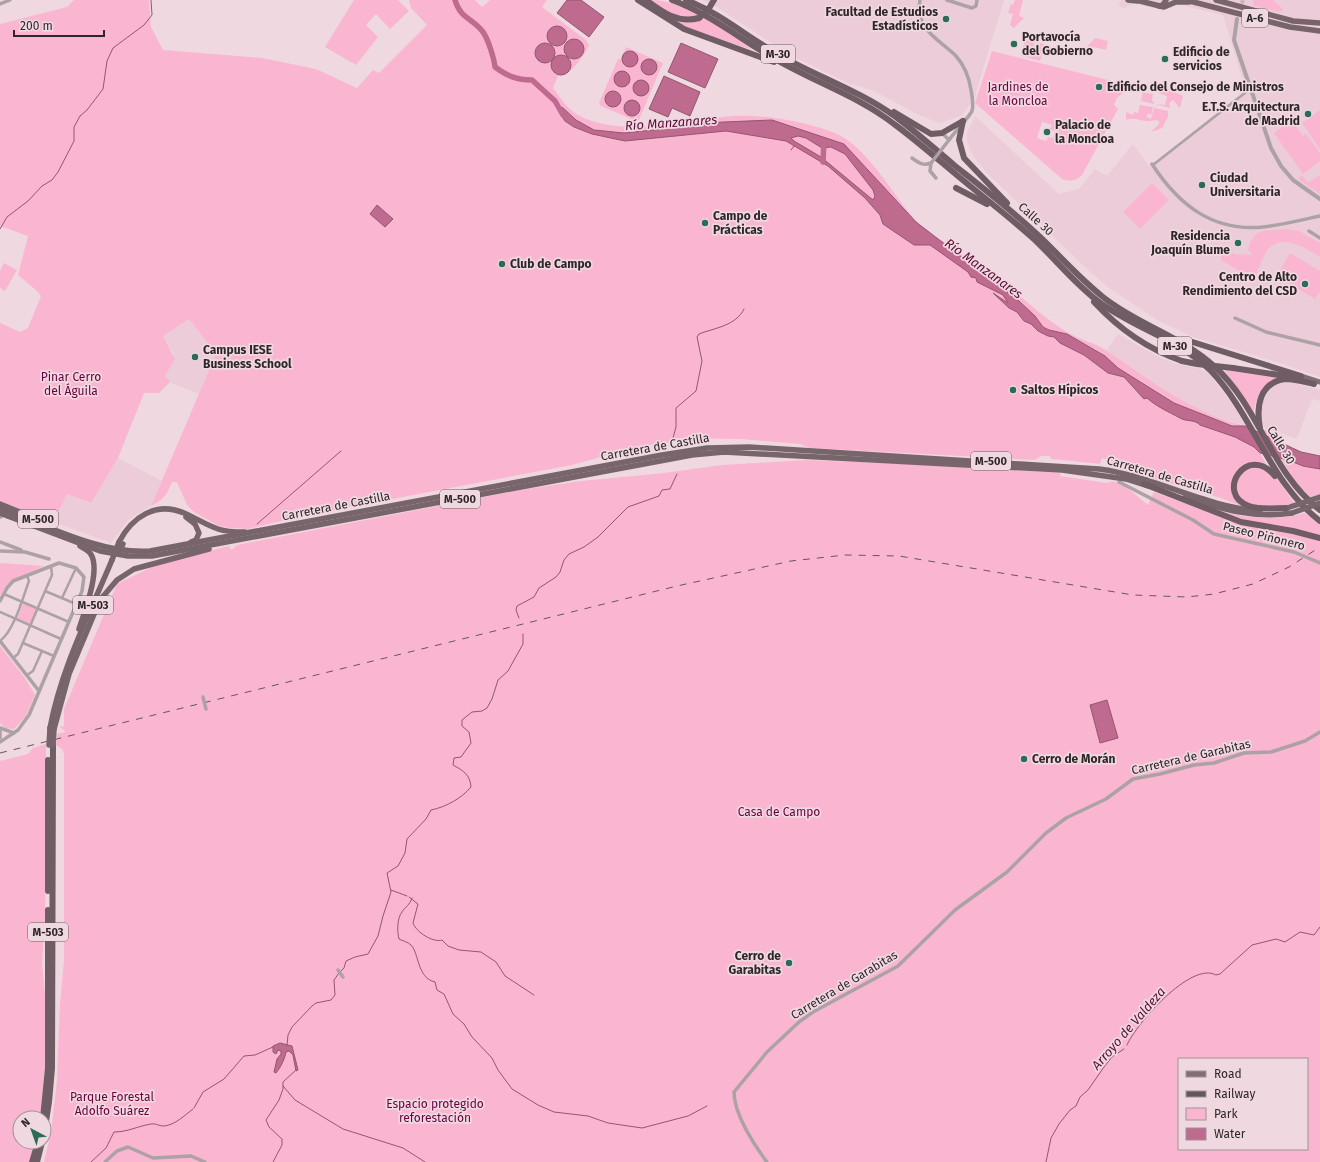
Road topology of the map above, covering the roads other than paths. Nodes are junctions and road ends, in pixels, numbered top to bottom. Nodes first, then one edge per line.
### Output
1 (10, 0) edge
2 (638, 0) edge
3 (646, 0) edge
4 (672, 0) edge
5 (686, 0) edge
6 (714, 0) edge
7 (920, 0) edge
8 (947, 0) edge
9 (977, 0) edge
10 (1128, 0) edge
11 (1136, 0) edge
12 (1166, 0) edge
13 (1216, 0) edge
14 (691, 1) edge
15 (1188, 1) edge
16 (0, 4) edge
17 (1157, 6) junction
18 (1237, 19) tunnel mouth
19 (1320, 24) edge
20 (1320, 31) edge
21 (791, 69) junction
22 (1250, 89) junction
23 (841, 92) junction
24 (867, 99) junction
25 (866, 109) dead end
26 (963, 121) junction
27 (942, 134) junction
28 (949, 140) junction
29 (912, 158) dead end
30 (931, 163) junction
31 (1152, 165) joint
32 (936, 178) dead end
33 (956, 188) dead end
34 (1320, 199) edge
35 (1001, 212) junction
36 (1320, 216) edge
37 (1018, 217) junction
38 (1309, 231) dead end
39 (1320, 238) edge
40 (1087, 291) junction
41 (1235, 318) dead end
42 (1142, 322) junction
43 (1320, 345) edge
44 (1301, 376) joint
45 (1318, 384) edge
46 (1261, 433) junction
47 (692, 453) junction
48 (663, 458) junction
49 (1119, 482) dead end
50 (1144, 484) junction
51 (1320, 497) edge
52 (1320, 503) edge
53 (0, 504) edge
54 (0, 508) edge
55 (1290, 509) junction
56 (1320, 510) edge
57 (1309, 512) junction
58 (0, 516) edge
59 (1320, 521) edge
60 (36, 526) junction
61 (287, 526) junction
62 (76, 537) junction
63 (257, 537) junction
64 (1320, 538) edge
65 (0, 542) edge
66 (121, 543) junction
67 (0, 551) edge
68 (150, 551) junction
69 (25, 552) junction
70 (49, 560) dead end
71 (114, 560) junction
72 (1320, 564) edge
73 (51, 566) junction
74 (76, 568) junction
75 (27, 576) junction
76 (45, 591) junction
77 (3, 594) junction
78 (62, 598) junction
79 (0, 601) edge
80 (21, 601) junction
81 (77, 604) junction
82 (38, 608) junction
83 (0, 612) edge
84 (14, 618) junction
85 (69, 622) junction
86 (30, 625) junction
87 (85, 634) junction
88 (62, 639) junction
89 (0, 641) edge
90 (23, 643) junction
91 (42, 651) junction
92 (73, 651) junction
93 (54, 656) junction
94 (13, 658) junction
95 (26, 676) junction
96 (39, 691) junction
97 (203, 697) dead end
98 (206, 710) dead end
99 (0, 729) edge
100 (52, 729) junction
101 (1320, 732) edge
102 (14, 734) junction
103 (0, 738) edge
104 (0, 742) edge
105 (51, 745) junction
106 (338, 970) dead end
107 (343, 977) dead end
108 (44, 1110) edge
109 (48, 1110) edge
110 (36, 1150) edge
111 (40, 1150) edge
112 (32, 1162) edge
113 (37, 1162) edge
114 (105, 1162) edge
115 (205, 1162) edge
116 (767, 1162) edge

1 - 16 street
2 - 21 highway
3 - 6 highway, bridge
4 - 21 highway, M-30
5 - 14 highway, Calle 30 / M-30
7 - 26 street
8 - 9 street
10 - 11 highway
11 - 17 highway
12 - 17 highway
13 - 19 highway, A-6
14 - 24 highway, Calle 30 / M-30
15 - 17 highway
15 - 20 highway, A-6
18 - 22 street
21 - 23 highway, M-30
22 - 31 street
22 - 34 street
23 - 25 highway
23 - 35 highway, Calle 30 / M-30
24 - 27 highway
24 - 37 highway, Calle 30 / M-30
26 - 27 highway
26 - 28 street
26 - 37 highway
27 - 28 street
28 - 30 street, bridge
29 - 30 street
30 - 32 street
31 - 36 street
33 - 35 highway
35 - 40 highway, Calle 30 / M-30
37 - 42 highway, Calle 30 / M-30
38 - 39 street
40 - 45 highway, bridge
40 - 57 highway, Calle 30 / M-30
41 - 43 street
42 - 44 highway
42 - 46 highway, Calle 30 / M-30
44 - 45 main road
45 - 46 highway
46 - 56 highway, Calle 30 / M-30
47 - 48 highway, Carretera de Castilla / M-500
47 - 50 highway, Carretera de Castilla / M-500
47 - 55 highway, Carretera de Castilla / M-500
48 - 61 highway, Carretera de Castilla / M-500
48 - 63 highway, Carretera de Castilla / M-500
49 - 72 street, Paseo Piñonero
50 - 55 highway, Carretera de Castilla / M-500
50 - 64 highway
51 - 55 highway, Carretera de Castilla / M-500, bridge
52 - 55 highway, Carretera de Castilla / M-500, bridge
53 - 62 highway, M-500
54 - 62 highway, Carretera de Castilla / M-500
55 - 57 highway
57 - 59 highway, Calle 30 / M-30
58 - 60 highway, Carretera de Castilla / M-500
60 - 63 highway, Carretera de Castilla / M-500
60 - 92 highway
61 - 66 highway, M-503
61 - 68 highway, Carretera de Castilla / M-500
62 - 68 highway, Carretera de Castilla / M-500
63 - 87 highway, M-500
65 - 69 street
66 - 68 highway, M-500
66 - 71 highway, M-503, bridge
67 - 69 street
69 - 70 street
71 - 87 highway, M-503
71 - 92 highway, M-503
73 - 74 street
73 - 75 street
73 - 76 street
74 - 78 street
74 - 81 street
75 - 77 street
75 - 80 street
76 - 78 street
76 - 82 street
77 - 79 street
77 - 80 street
78 - 81 street
80 - 82 street
80 - 84 street
81 - 85 street
82 - 85 street
82 - 86 street
83 - 84 street
84 - 86 street
84 - 89 street
85 - 88 street
86 - 88 street
86 - 90 street
87 - 100 highway, M-503
88 - 93 street
89 - 94 street
90 - 91 street
90 - 94 street
91 - 93 street
91 - 95 street
92 - 100 highway, M-503
93 - 96 street
94 - 95 street
95 - 96 street
96 - 102 street
97 - 98 street, bridge
99 - 102 street
99 - 103 street
100 - 105 highway, M-503, bridge
101 - 116 street, Carretera de Garabitas
102 - 104 street
105 - 108 highway, M-503
105 - 109 highway, M-503
106 - 107 street
110 - 112 highway
111 - 113 highway
114 - 115 street

